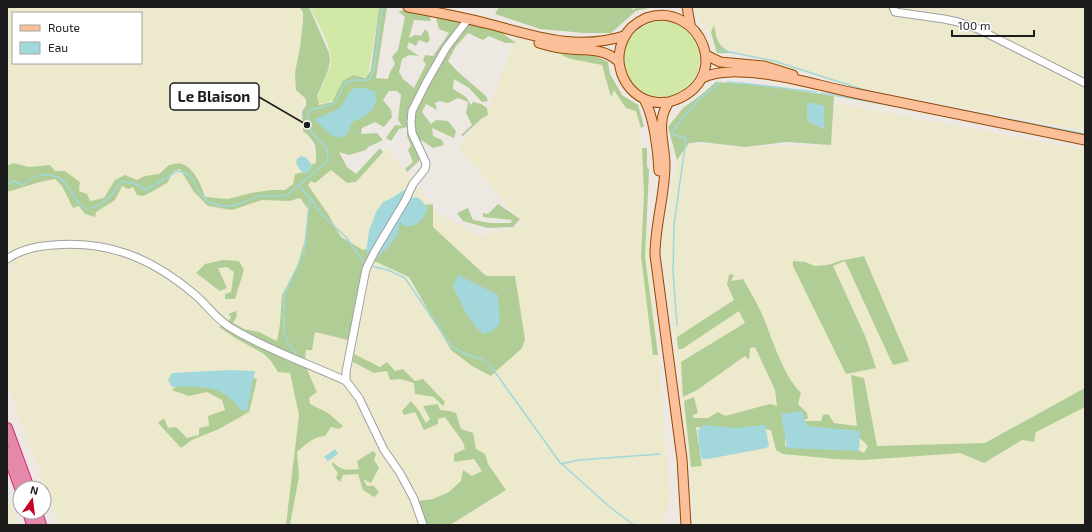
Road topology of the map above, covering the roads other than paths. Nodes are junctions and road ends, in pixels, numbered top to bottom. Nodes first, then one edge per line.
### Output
1 (408, 7) edge
2 (674, 7) edge
3 (687, 7) edge
4 (893, 7) edge
5 (666, 15) junction
6 (468, 19) junction
7 (690, 24) junction
8 (509, 30) junction
9 (624, 36) junction
10 (706, 55) junction
11 (618, 62) junction
12 (702, 78) junction
13 (1085, 83) edge
14 (832, 89) junction
15 (644, 99) junction
16 (669, 102) junction
17 (1085, 140) edge
18 (657, 225) junction
19 (7, 259) edge
20 (346, 381) junction
21 (7, 428) edge
22 (7, 452) edge
23 (17, 480) edge
24 (26, 480) edge
25 (423, 525) edge
26 (686, 525) edge

1 - 6 main road
2 - 5 main road
3 - 7 main road
4 - 13 street
5 - 7 main road
5 - 9 main road
6 - 8 main road
6 - 20 street
7 - 10 main road
8 - 9 main road
8 - 11 main road
9 - 11 main road
10 - 12 main road
10 - 14 main road
11 - 15 main road
12 - 14 main road
12 - 16 main road
14 - 17 main road
15 - 16 main road
15 - 18 main road
16 - 18 main road
18 - 26 main road
19 - 20 street
20 - 25 street
21 - 24 highway
22 - 23 highway

